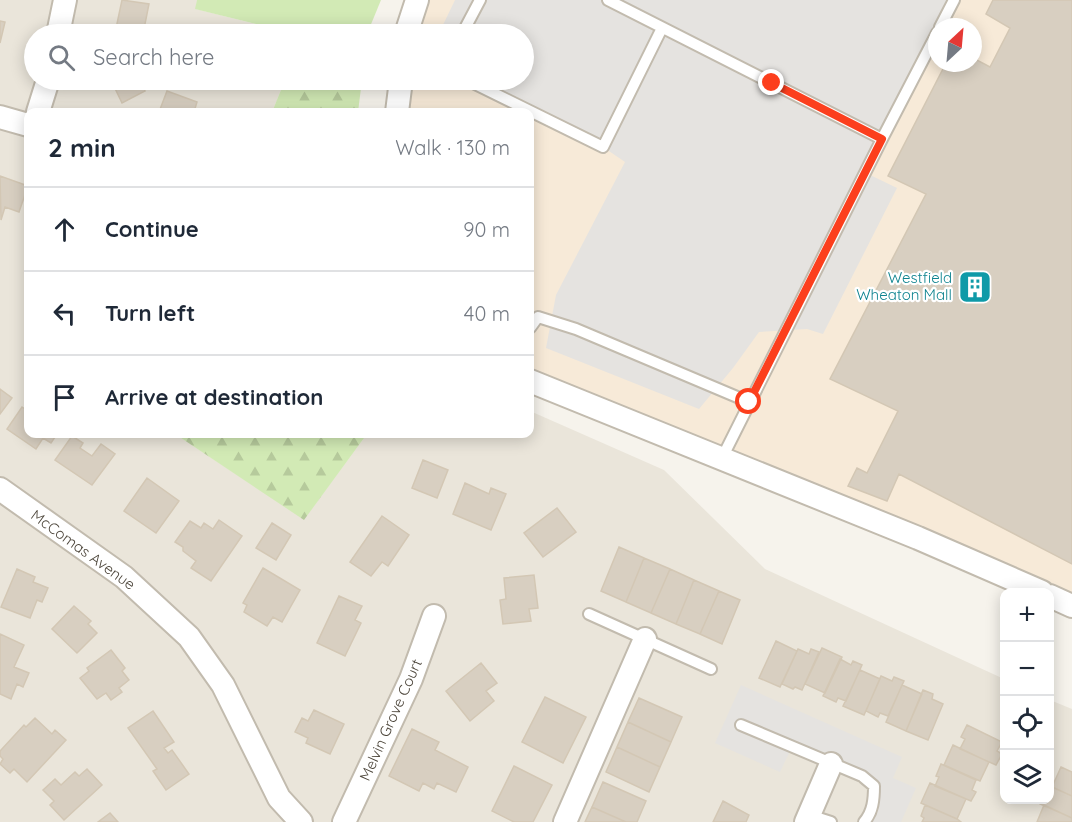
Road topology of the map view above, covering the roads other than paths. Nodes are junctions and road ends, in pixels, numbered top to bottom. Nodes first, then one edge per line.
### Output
1 (65, 0) edge
2 (417, 0) edge
3 (480, 0) edge
4 (608, 0) edge
5 (954, 0) edge
6 (945, 18) edge
7 (60, 24) edge
8 (409, 24) edge
9 (467, 24) edge
10 (662, 28) junction
11 (928, 50) edge
12 (45, 90) edge
13 (400, 90) edge
14 (487, 90) edge
15 (39, 108) edge
16 (398, 108) edge
17 (524, 108) edge
18 (534, 113) edge
19 (0, 117) edge
20 (24, 124) edge
21 (882, 139) junction
22 (534, 322) edge
23 (534, 383) edge
24 (749, 402) junction
25 (722, 459) junction
26 (2, 496) edge
27 (1033, 588) edge
28 (1054, 598) edge
29 (1072, 606) edge
30 (589, 614) dead end
31 (434, 616) dead end
32 (645, 639) junction
33 (711, 669) dead end
34 (741, 725) dead end
35 (831, 764) junction
36 (816, 820) edge
37 (301, 822) edge
38 (344, 822) edge
39 (565, 822) edge
40 (864, 822) edge

1 - 7 street
2 - 8 street
3 - 9 lane
4 - 10 lane
5 - 6 lane
10 - 18 lane
10 - 21 lane
11 - 21 lane
12 - 15 street
13 - 16 street
14 - 17 lane
19 - 20 street
21 - 24 lane
22 - 24 lane
23 - 25 street
24 - 25 lane
25 - 27 street
26 - 37 street, McComas Avenue
28 - 29 street
30 - 32 lane
31 - 38 street, Melvin Grove Court
32 - 33 lane
32 - 39 street
34 - 35 lane
35 - 36 street
35 - 40 lane

